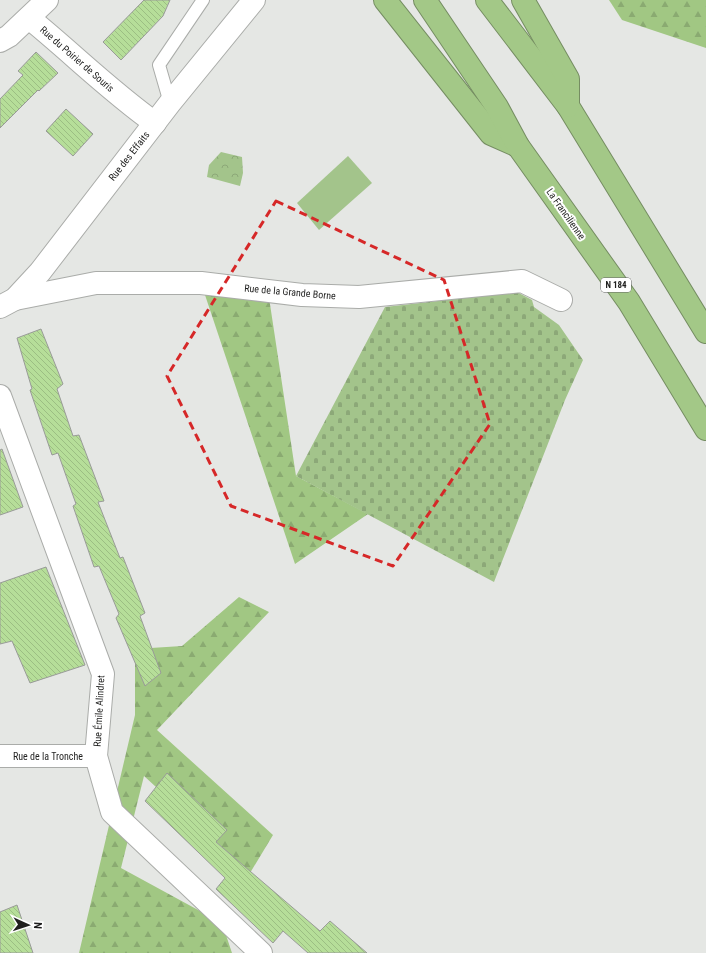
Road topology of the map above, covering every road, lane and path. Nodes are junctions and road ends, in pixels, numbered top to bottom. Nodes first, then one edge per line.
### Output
1 (48, 0) edge
2 (203, 0) edge
3 (254, 0) edge
4 (385, 0) edge
5 (425, 0) edge
6 (487, 0) edge
7 (523, 0) edge
8 (29, 18) junction
9 (0, 41) edge
10 (170, 103) junction
11 (568, 106) junction
12 (155, 123) junction
13 (518, 146) junction
14 (561, 300) dead end
15 (8, 303) edge
16 (706, 332) edge
17 (0, 396) edge
18 (706, 429) edge
19 (0, 756) edge
20 (96, 756) junction
21 (261, 953) edge

1 - 8 street
2 - 10 lane
3 - 10 street, Rue des Effaits
4 - 13 highway
5 - 13 highway, La Francilienne / N 184
6 - 11 highway
7 - 11 highway
8 - 9 street
8 - 12 street, Rue du Poirier de Souris
10 - 12 street, Rue des Effaits
11 - 16 highway
12 - 15 street, Rue des Effaits
13 - 18 highway, La Francilienne / N 184
14 - 15 street, Rue de la Grande Borne
17 - 20 street, Rue Émile Alindret
19 - 20 street, Rue de la Tronche
20 - 21 street, Rue Émile Alindret

